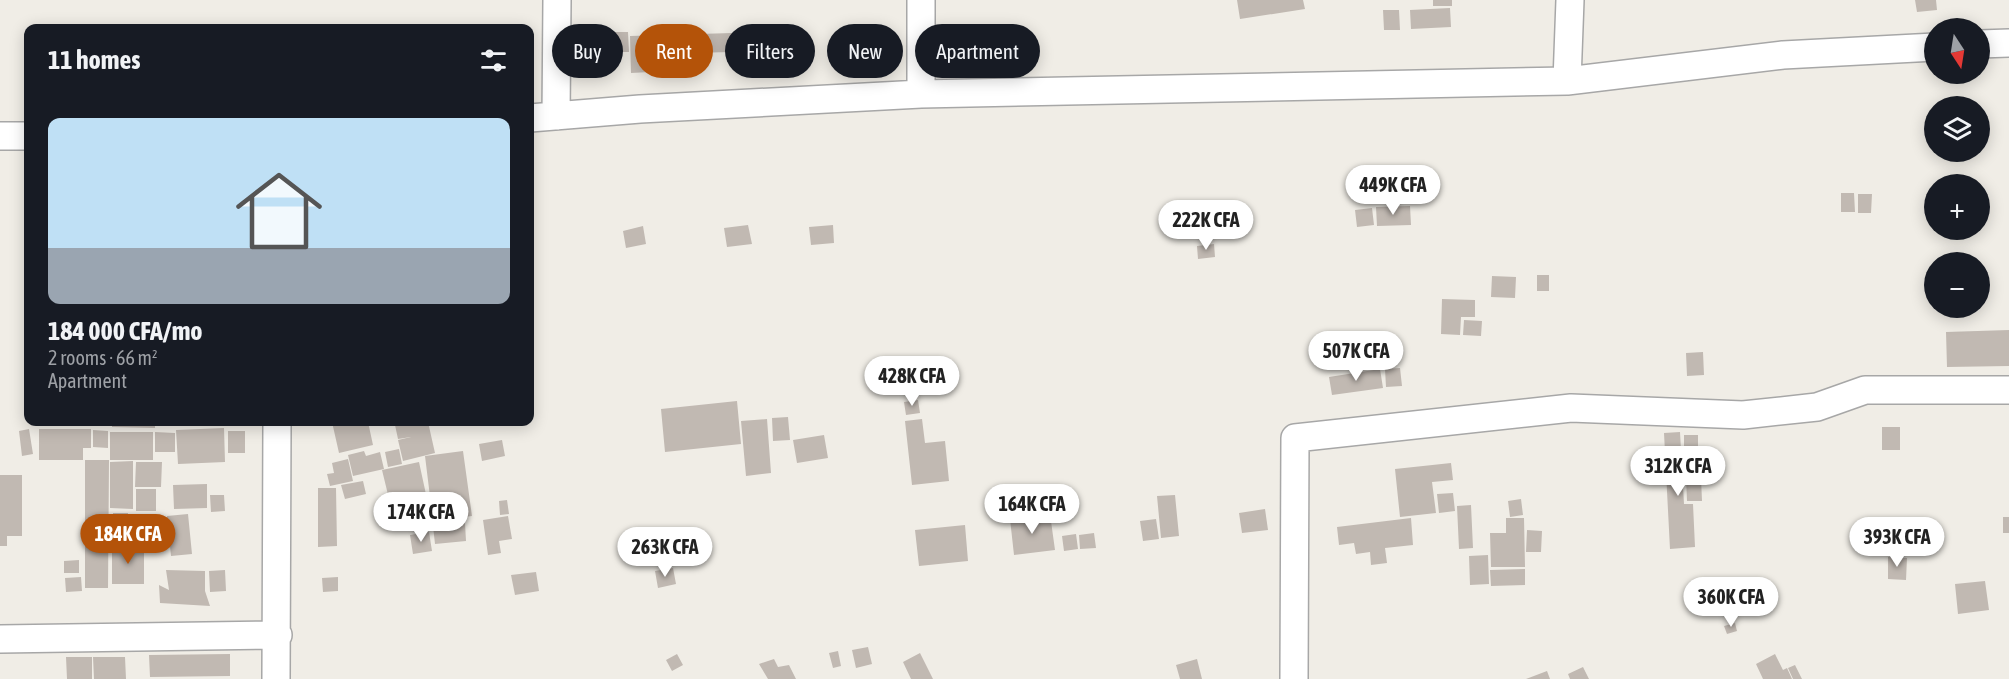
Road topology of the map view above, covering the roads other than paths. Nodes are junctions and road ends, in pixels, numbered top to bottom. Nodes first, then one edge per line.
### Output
1 (557, 0) edge
2 (921, 0) edge
3 (1570, 0) edge
4 (2009, 43) edge
5 (1990, 44) edge
6 (1924, 48) edge
7 (1567, 81) junction
8 (921, 94) junction
9 (556, 116) junction
10 (534, 118) edge
11 (0, 136) edge
12 (24, 136) edge
13 (2009, 390) edge
14 (278, 426) edge
15 (278, 635) junction
16 (0, 639) edge
17 (276, 679) edge
18 (1294, 679) edge

1 - 9 street
2 - 8 street
3 - 7 street
4 - 5 street
6 - 7 street
7 - 8 street
8 - 9 street
9 - 10 street
11 - 12 street
13 - 18 street
14 - 15 street
15 - 16 street
15 - 17 street

